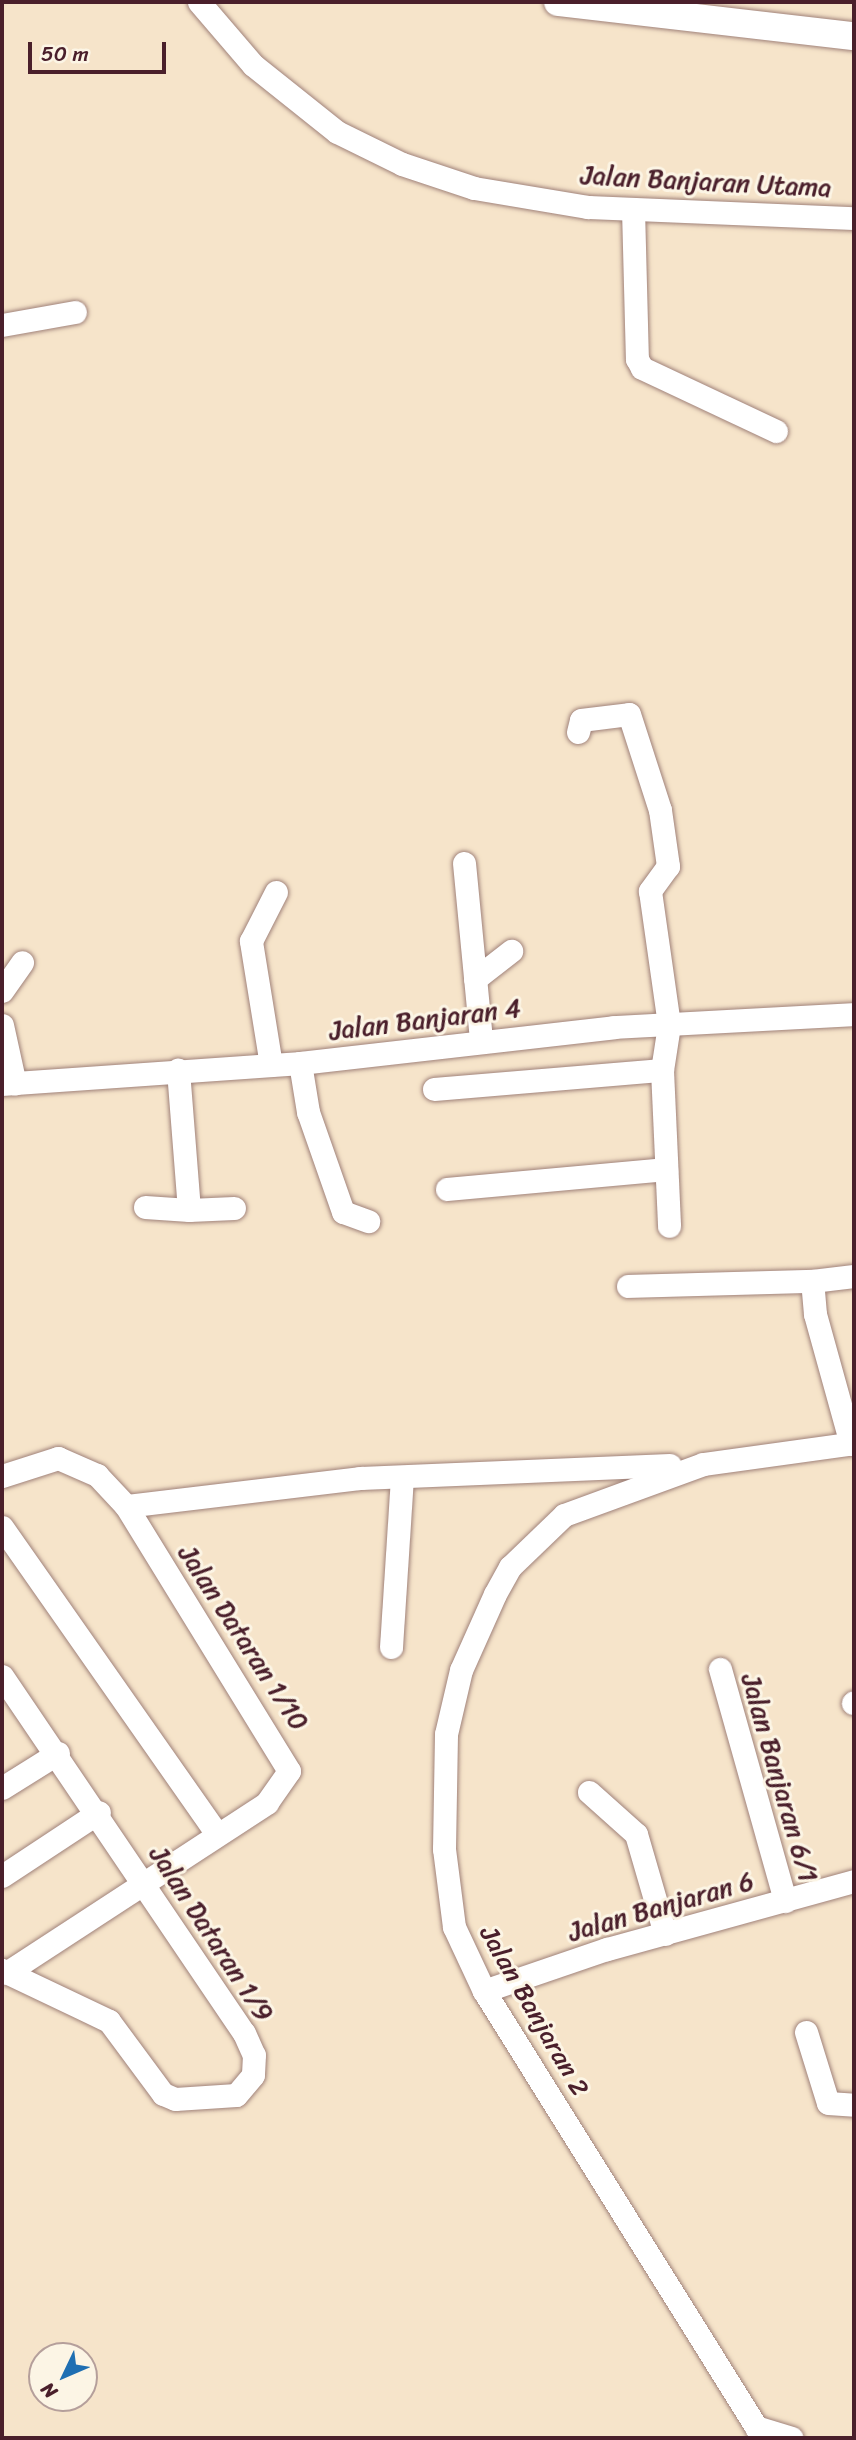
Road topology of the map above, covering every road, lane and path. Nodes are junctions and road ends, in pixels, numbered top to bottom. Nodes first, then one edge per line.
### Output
1 (199, 2) edge
2 (558, 2) edge
3 (854, 36) edge
4 (632, 209) junction
5 (854, 218) edge
6 (75, 312) dead end
7 (2, 325) edge
8 (775, 431) dead end
9 (578, 732) dead end
10 (464, 863) dead end
11 (276, 892) dead end
12 (511, 951) dead end
13 (22, 962) dead end
14 (475, 979) junction
15 (2, 991) edge
16 (854, 1014) edge
17 (2, 1025) edge
18 (669, 1025) junction
19 (481, 1040) junction
20 (300, 1063) junction
21 (271, 1065) junction
22 (178, 1069) junction
23 (662, 1070) junction
24 (8, 1084) edge
25 (434, 1089) dead end
26 (666, 1169) junction
27 (447, 1189) dead end
28 (145, 1207) dead end
29 (234, 1208) dead end
30 (189, 1210) junction
31 (368, 1221) dead end
32 (669, 1226) dead end
33 (854, 1276) edge
34 (812, 1281) junction
35 (628, 1286) dead end
36 (853, 1444) edge
37 (703, 1464) junction
38 (2, 1476) edge
39 (402, 1477) junction
40 (126, 1506) junction
41 (2, 1527) edge
42 (391, 1647) dead end
43 (720, 1669) dead end
44 (5, 1686) edge
45 (58, 1753) junction
46 (2, 1788) edge
47 (589, 1792) dead end
48 (99, 1812) junction
49 (217, 1834) junction
50 (2, 1876) edge
51 (854, 1881) edge
52 (147, 1882) junction
53 (785, 1901) junction
54 (665, 1934) junction
55 (4, 1972) edge
56 (484, 1991) junction
57 (806, 2032) dead end
58 (854, 2105) edge
59 (760, 2433) edge
60 (792, 2438) edge

1 - 4 street, Jalan Banjaran Utama
2 - 3 main road
4 - 5 street, Jalan Banjaran Utama
4 - 8 street
6 - 7 street
9 - 18 street
10 - 14 street
11 - 21 street
12 - 14 street
13 - 15 street
14 - 19 street
16 - 18 street, Jalan Banjaran 4
17 - 24 street
18 - 19 street, Jalan Banjaran 4
18 - 23 street
19 - 20 street, Jalan Banjaran 4
20 - 21 street, Jalan Banjaran 4
20 - 31 street
21 - 22 street, Jalan Banjaran 4
22 - 24 street, Jalan Banjaran 4
22 - 30 street
23 - 25 street
23 - 26 street
26 - 27 street
26 - 32 street
28 - 30 street
29 - 30 street
33 - 34 street
34 - 35 street
34 - 36 street
36 - 37 street, Jalan Banjaran 2
37 - 39 street
37 - 56 street, Jalan Banjaran 2
38 - 40 street, Jalan Dataran 1/10
39 - 40 street
39 - 42 street
40 - 49 street, Jalan Dataran 1/10
41 - 49 street
43 - 53 street, Jalan Banjaran 6/1
44 - 45 street, Jalan Dataran 1/9
45 - 46 street
45 - 48 street, Jalan Dataran 1/9
47 - 54 street
48 - 50 street
48 - 52 street, Jalan Dataran 1/9
49 - 52 street, Jalan Dataran 1/10
51 - 53 street, Jalan Banjaran 6
52 - 55 street, Jalan Dataran 1/10
52 - 55 street, Jalan Dataran 1/9
53 - 54 street, Jalan Banjaran 6
54 - 56 street, Jalan Banjaran 6
56 - 59 street, Jalan Banjaran 2
57 - 58 street
59 - 60 street

